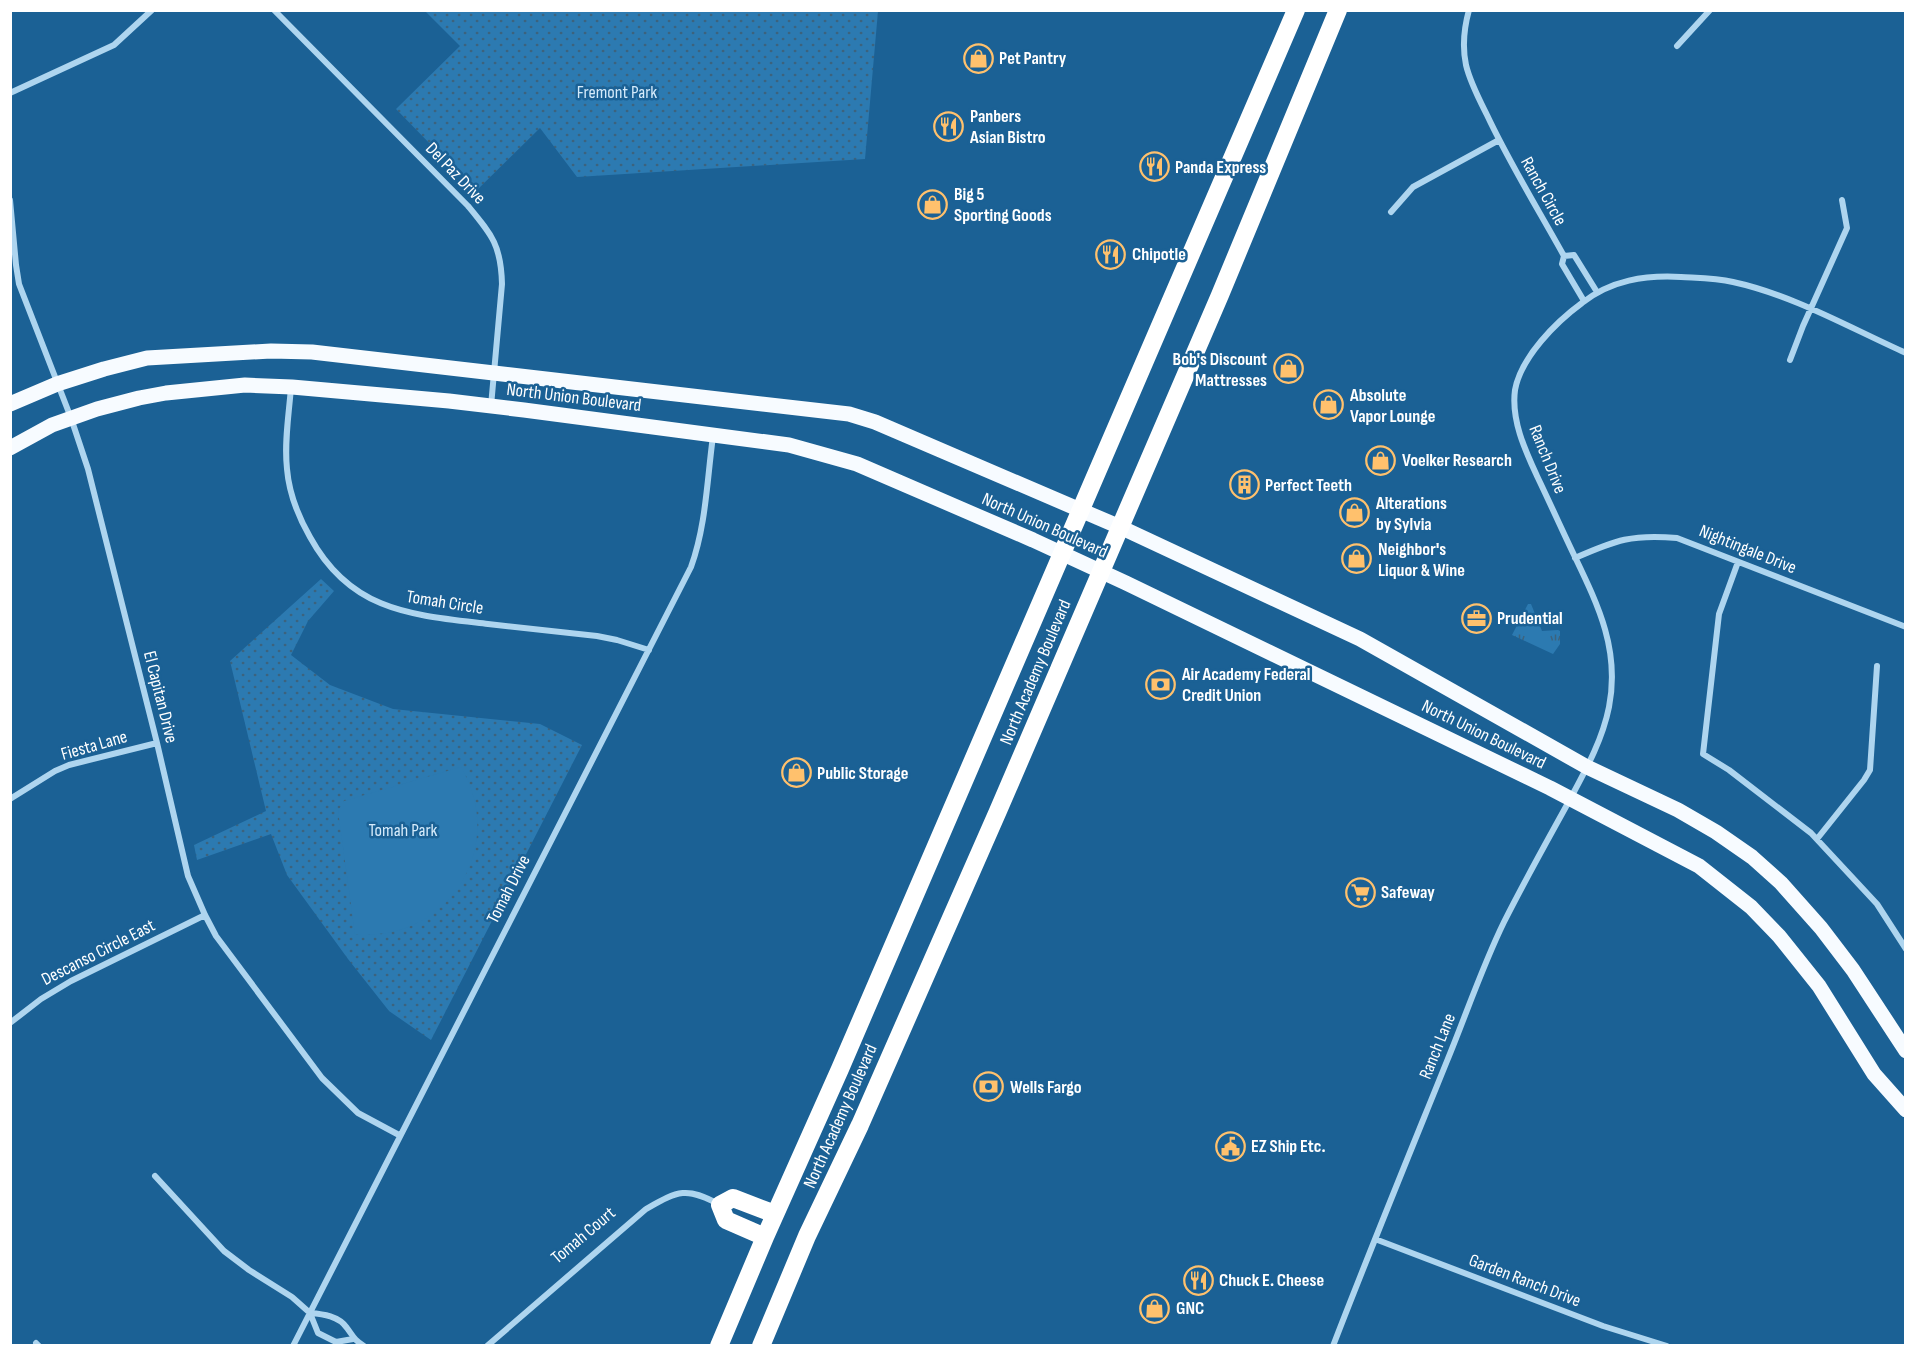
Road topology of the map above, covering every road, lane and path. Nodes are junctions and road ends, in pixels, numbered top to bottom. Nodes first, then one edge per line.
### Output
1 (152, 10) edge
2 (274, 10) edge
3 (1296, 10) edge
4 (1338, 10) edge
5 (1469, 10) edge
6 (1710, 10) edge
7 (1677, 46) dead end
8 (10, 93) edge
9 (1499, 140) junction
10 (10, 200) edge
11 (1842, 200) dead end
12 (1391, 212) dead end
13 (1564, 256) junction
14 (1597, 292) junction
15 (1584, 301) junction
16 (1811, 310) junction
17 (1905, 353) edge
18 (1790, 360) dead end
19 (493, 373) junction
20 (57, 384) junction
21 (291, 387) junction
22 (10, 404) edge
23 (491, 406) junction
24 (70, 418) junction
25 (713, 435) junction
26 (10, 448) edge
27 (1080, 510) junction
28 (1120, 526) junction
29 (1061, 553) junction
30 (1575, 558) junction
31 (1738, 562) junction
32 (1100, 571) junction
33 (1905, 627) edge
34 (649, 650) junction
35 (1877, 666) dead end
36 (157, 743) junction
37 (1587, 767) junction
38 (1570, 798) junction
39 (10, 799) edge
40 (1817, 839) junction
41 (205, 915) junction
42 (1905, 950) edge
43 (10, 1023) edge
44 (1905, 1051) edge
45 (1905, 1110) edge
46 (399, 1135) junction
47 (155, 1176) dead end
48 (720, 1205) junction
49 (775, 1214) junction
50 (765, 1237) junction
51 (1375, 1239) junction
52 (310, 1313) junction
53 (353, 1340) junction
54 (293, 1346) edge
55 (364, 1346) edge
56 (487, 1346) edge
57 (719, 1346) edge
58 (761, 1346) edge
59 (1333, 1346) edge
60 (1667, 1346) edge

1 - 8 street
2 - 19 street, Del Paz Drive
3 - 27 highway, North Academy Boulevard
4 - 28 highway, North Academy Boulevard
5 - 9 street, Ranch Circle
6 - 7 street
9 - 12 street
9 - 13 street, Ranch Circle
10 - 20 street, El Capitan Drive
11 - 16 street
13 - 14 street, Ranch Circle
13 - 15 street, Ranch Circle
14 - 15 street, Ranch Drive
14 - 16 street, Ranch Drive
15 - 30 street, Ranch Drive
16 - 17 street, Ranch Drive
16 - 18 street
19 - 20 main road, North Union Boulevard
19 - 23 street, Del Paz Drive
19 - 27 main road, North Union Boulevard
20 - 22 main road, North Union Boulevard
20 - 24 street, El Capitan Drive
21 - 23 main road, North Union Boulevard
21 - 24 main road, North Union Boulevard
21 - 34 street, Tomah Circle
23 - 25 main road, North Union Boulevard
24 - 26 main road, North Union Boulevard
24 - 36 street, El Capitan Drive
25 - 29 main road, North Union Boulevard
25 - 34 street, Tomah Drive
27 - 28 main road, North Union Boulevard
27 - 29 highway, North Academy Boulevard
28 - 32 highway, North Academy Boulevard
28 - 37 main road, North Union Boulevard
29 - 32 main road, North Union Boulevard
29 - 49 highway, North Academy Boulevard
30 - 31 street, Nightingale Drive
30 - 37 street, Ranch Drive
31 - 33 street, Nightingale Drive
31 - 40 street
32 - 38 main road, North Union Boulevard
32 - 58 highway, North Academy Boulevard
34 - 46 street, Tomah Drive
35 - 40 street
36 - 39 street, Fiesta Lane
36 - 41 street, El Capitan Drive
37 - 38 street, Ranch Lane
37 - 44 main road, North Union Boulevard
38 - 45 main road, North Union Boulevard
38 - 51 street, Ranch Lane
40 - 42 street
41 - 43 street, Descanso Circle East
41 - 46 street, El Capitan Drive
46 - 52 street, Tomah Drive
47 - 52 street
48 - 49 highway, Tomah Court
48 - 50 highway, Tomah Court
48 - 56 street, Tomah Court
49 - 50 highway, North Academy Boulevard
50 - 57 highway, North Academy Boulevard
51 - 59 street, Ranch Lane
51 - 60 street, Garden Ranch Drive
52 - 53 street
52 - 53 street
52 - 54 street, Tomah Drive
53 - 55 street

